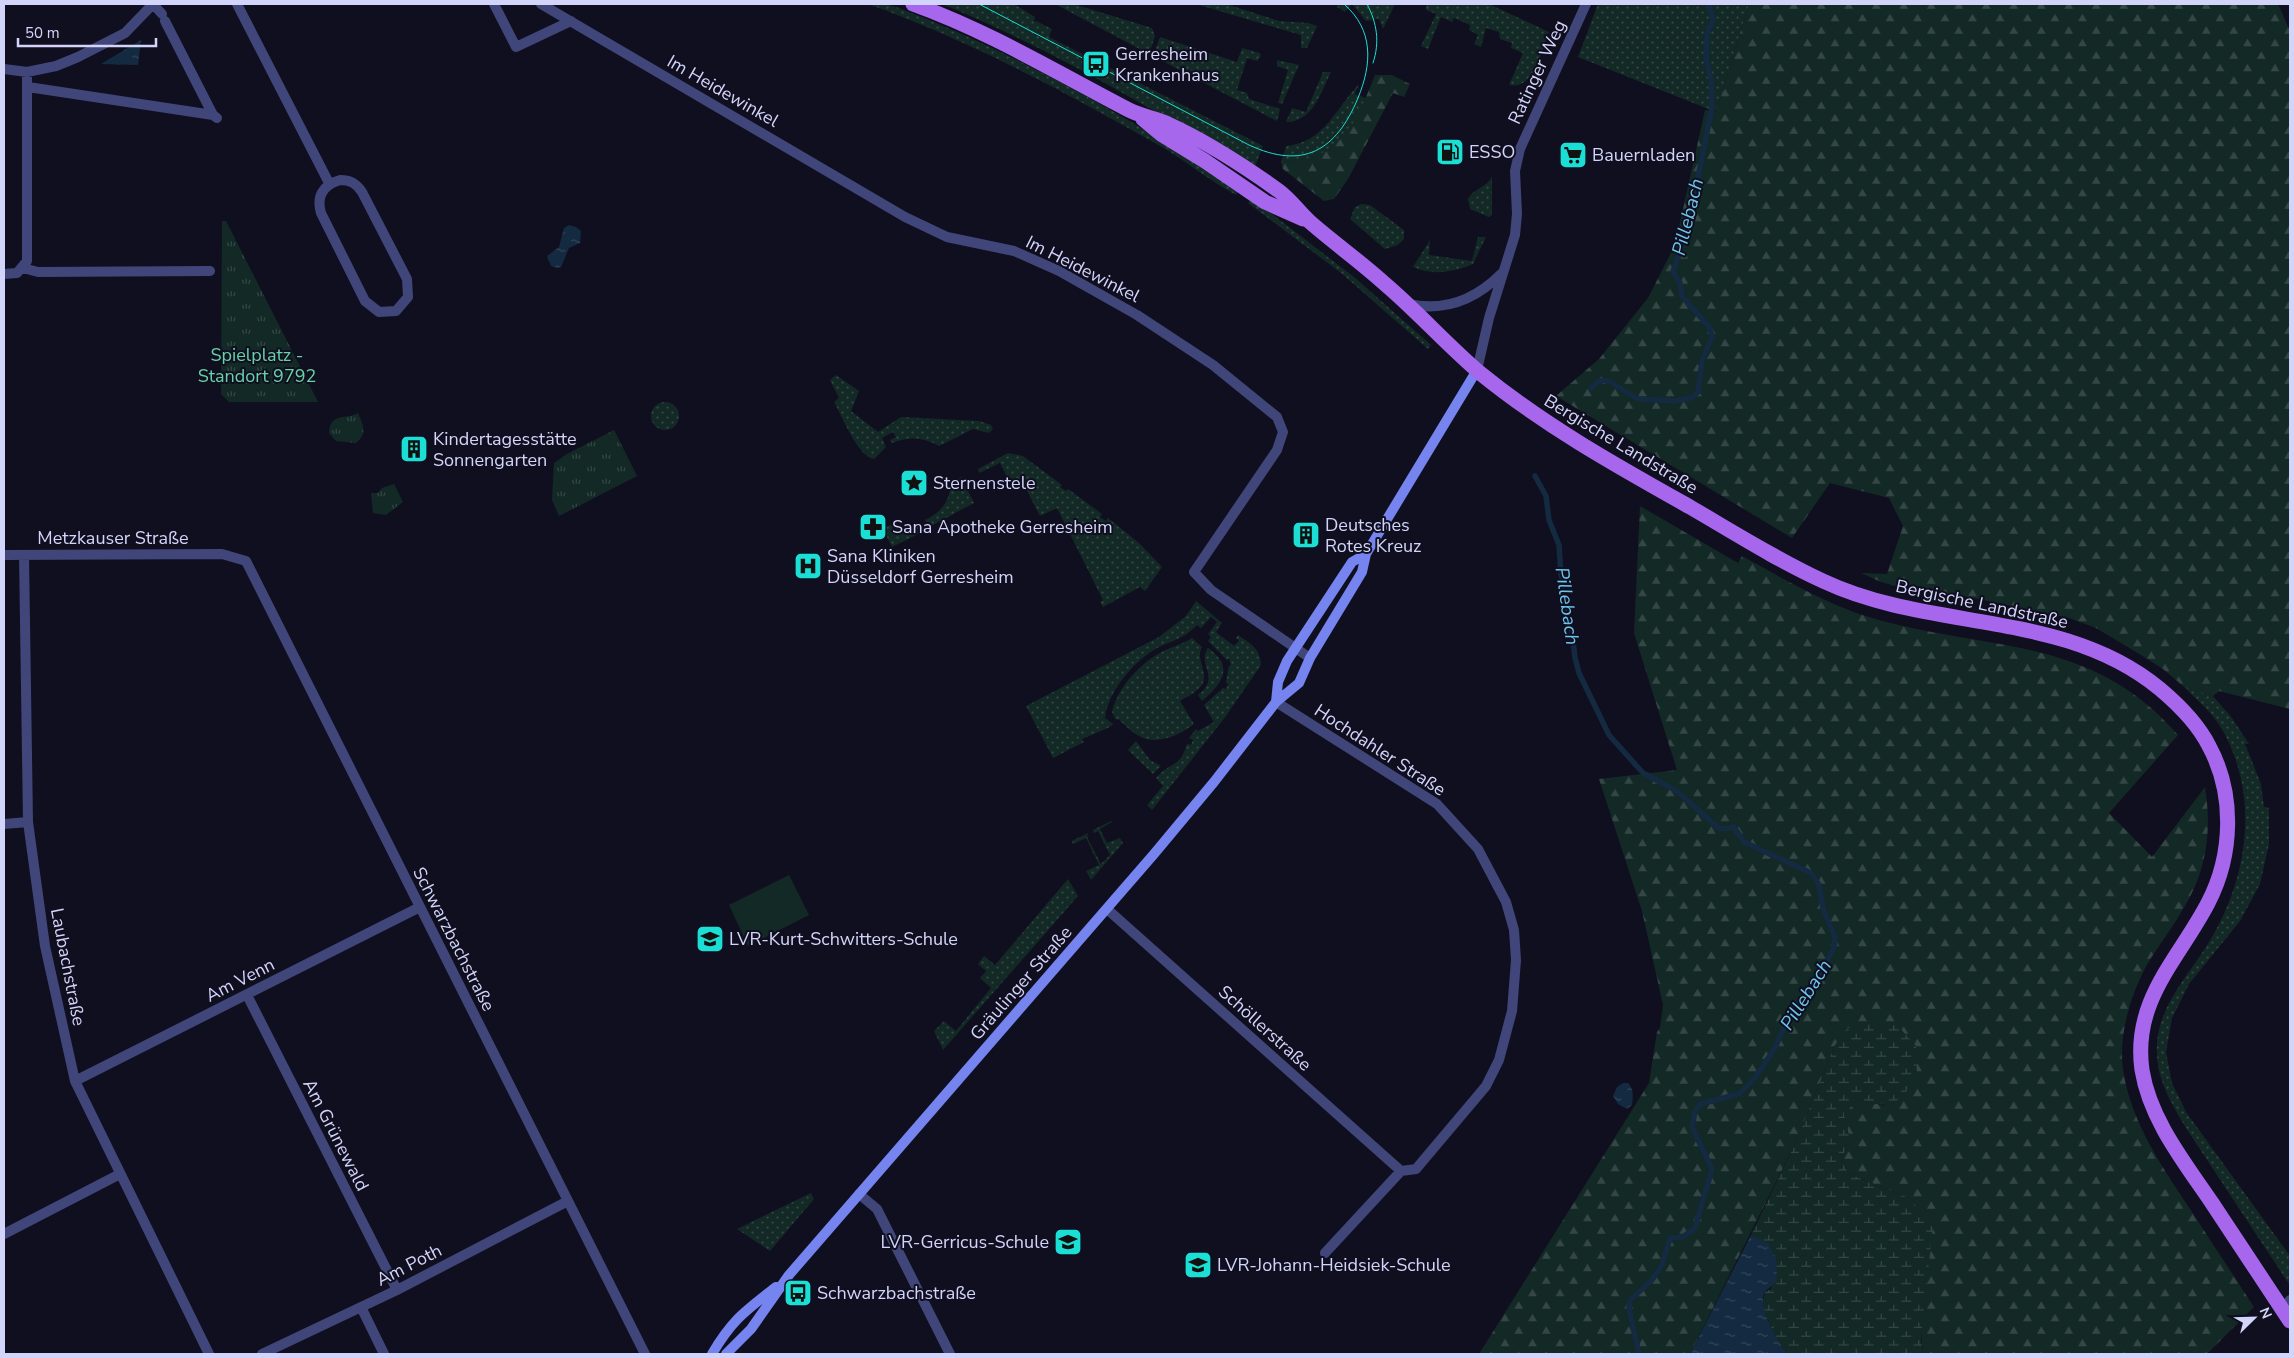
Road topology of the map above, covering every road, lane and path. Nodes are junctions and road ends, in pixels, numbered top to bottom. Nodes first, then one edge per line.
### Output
1 (153, 4) edge
2 (237, 4) edge
3 (494, 4) edge
4 (541, 4) edge
5 (913, 4) edge
6 (1586, 4) edge
7 (571, 21) junction
8 (4, 69) edge
9 (28, 72) junction
10 (28, 87) junction
11 (329, 183) junction
12 (23, 268) junction
13 (210, 272) dead end
14 (1504, 272) junction
15 (4, 274) edge
16 (1407, 304) junction
17 (1477, 370) junction
18 (222, 554) joint
19 (1366, 554) junction
20 (4, 555) edge
21 (24, 555) junction
22 (1297, 648) junction
23 (1310, 658) junction
24 (1276, 702) junction
25 (28, 822) junction
26 (4, 824) edge
27 (420, 907) junction
28 (1107, 909) junction
29 (247, 995) junction
30 (75, 1081) junction
31 (1401, 1171) junction
32 (120, 1174) junction
33 (859, 1194) junction
34 (568, 1201) junction
35 (4, 1234) edge
36 (1325, 1253) dead end
37 (784, 1281) junction
38 (397, 1290) junction
39 (361, 1307) junction
40 (2288, 1310) edge
41 (209, 1354) edge
42 (262, 1354) edge
43 (384, 1354) edge
44 (645, 1354) edge
45 (712, 1354) edge
46 (726, 1354) edge
47 (950, 1354) edge

1 - 9 street
1 - 10 street
2 - 11 street
3 - 7 street
4 - 7 street, Im Heidewinkel
5 - 16 main road, Bergische Landstraße
6 - 14 street, Ratinger Weg
7 - 22 street, Im Heidewinkel
8 - 9 street
9 - 10 street
10 - 12 street
11 - 11 street
12 - 13 street
12 - 15 street
14 - 16 street
14 - 17 street, Ratinger Weg
16 - 17 main road, Bergische Landstraße
17 - 19 main road, Gräulinger Straße
17 - 40 main road, Bergische Landstraße
18 - 21 street, Metzkauser Straße
18 - 27 street, Schwarzbachstraße
19 - 22 main road, Gräulinger Straße
19 - 23 main road, Gräulinger Straße
20 - 21 street, Metzkauser Straße
21 - 25 street, Laubachstraße
22 - 23 street, Im Heidewinkel
22 - 24 main road, Gräulinger Straße
23 - 24 main road, Gräulinger Straße
24 - 28 main road, Gräulinger Straße
24 - 31 street, Hochdahler Straße
25 - 26 street
25 - 30 street, Laubachstraße
27 - 29 street, Am Venn
27 - 34 street, Schwarzbachstraße
28 - 31 street, Schöllerstraße
28 - 33 main road, Gräulinger Straße
29 - 30 street, Am Venn
29 - 38 street, Am Grünewald
30 - 32 street, Laubachstraße
31 - 36 street, Hochdahler Straße
32 - 35 street
32 - 41 street, Laubachstraße
33 - 37 main road, Gräulinger Straße
33 - 47 street
34 - 38 street, Am Poth
34 - 44 street, Schwarzbachstraße
37 - 45 main road, Gräulinger Straße
37 - 46 main road, Gräulinger Straße
38 - 39 street, Am Poth
39 - 42 street, Am Poth
39 - 43 street

